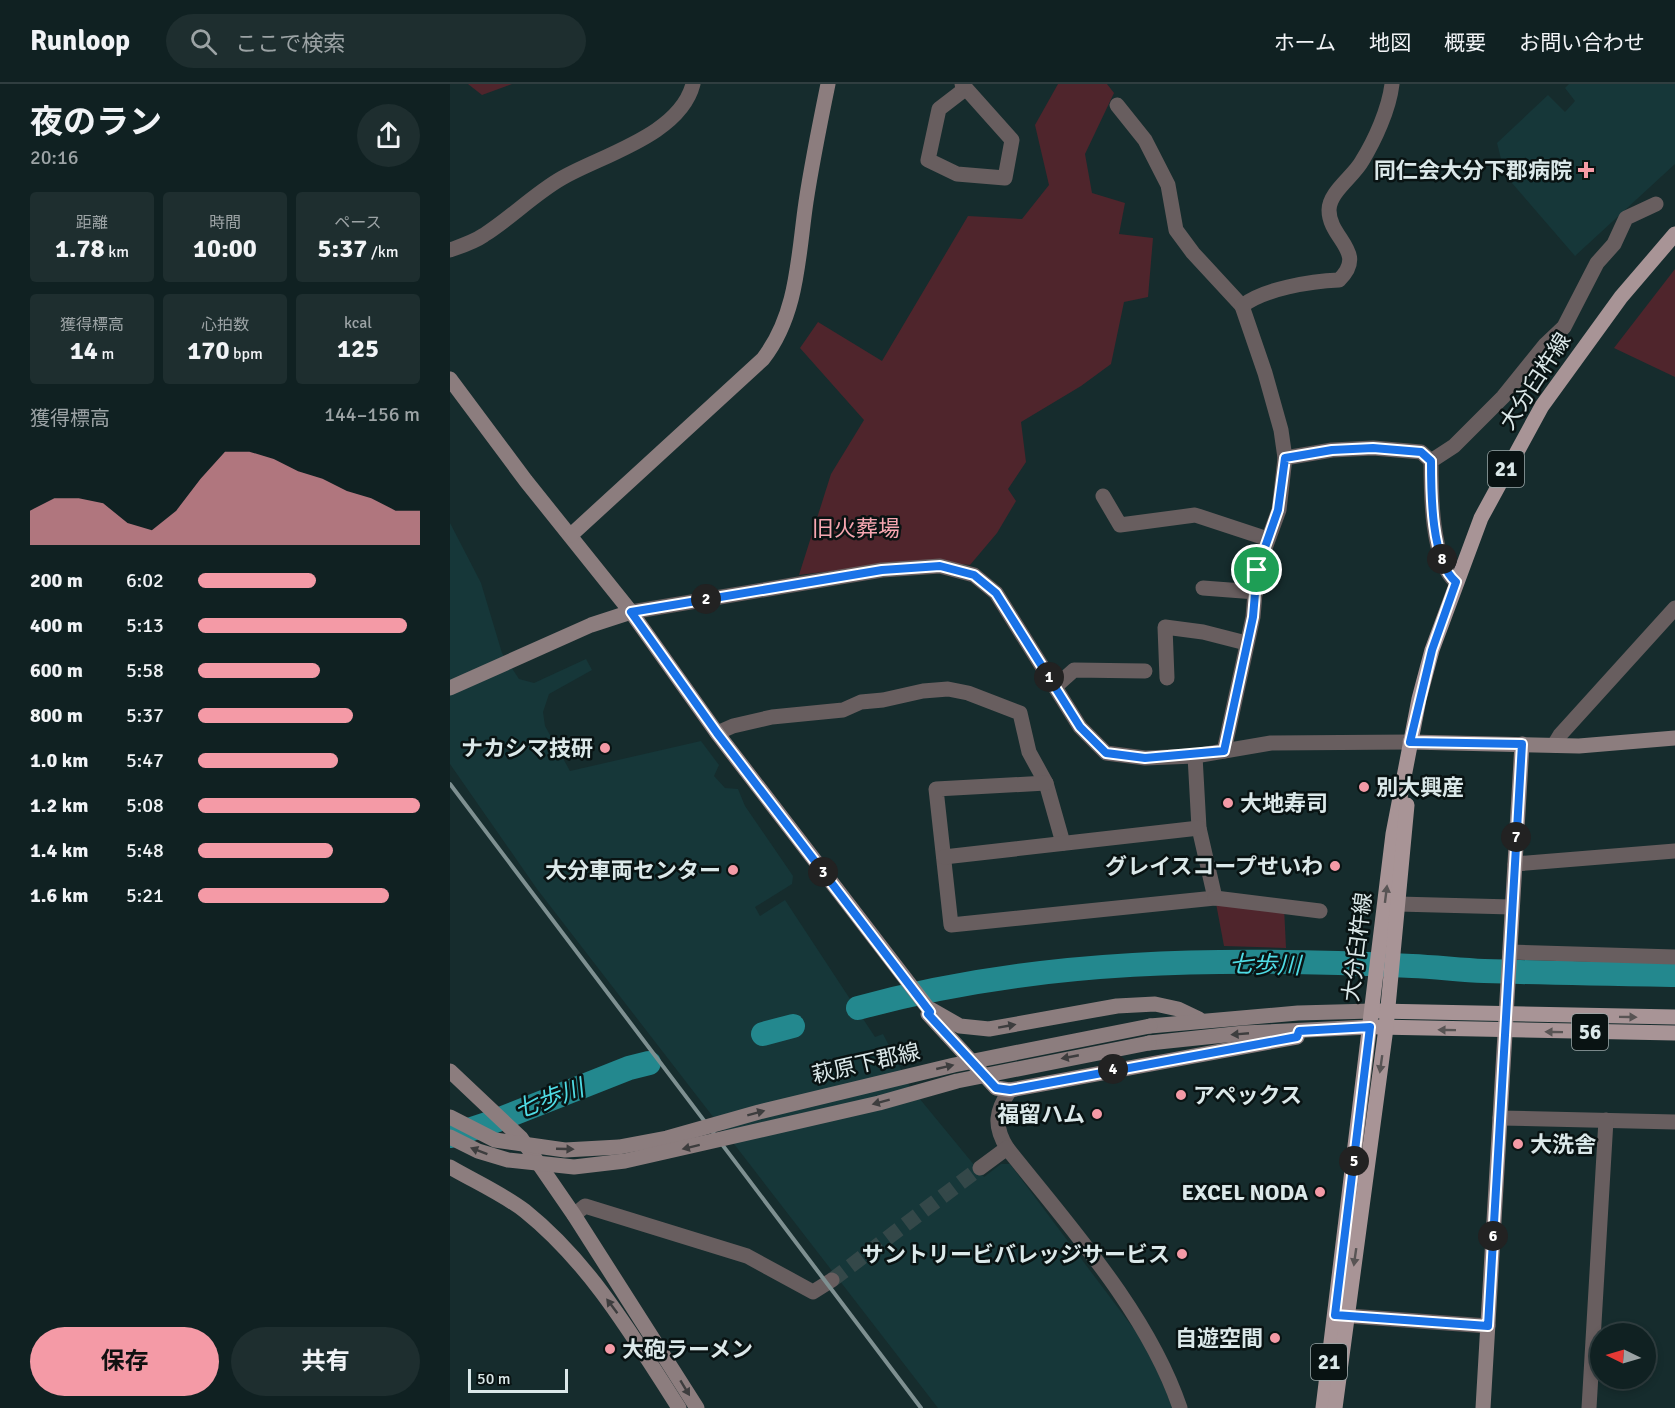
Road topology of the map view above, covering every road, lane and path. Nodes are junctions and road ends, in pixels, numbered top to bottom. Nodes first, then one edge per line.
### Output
1 (693, 84) edge
2 (828, 84) edge
3 (1392, 84) edge
4 (963, 86) edge
5 (1118, 105) dead end
6 (1656, 204) dead end
7 (1675, 234) edge
8 (450, 250) edge
9 (1242, 306) junction
10 (450, 379) edge
11 (1285, 458) junction
12 (1431, 461) junction
13 (1103, 496) dead end
14 (571, 535) junction
15 (1268, 539) junction
16 (1456, 582) junction
17 (1203, 588) dead end
18 (1256, 592) junction
19 (1675, 608) edge
20 (631, 612) junction
21 (1246, 643) junction
22 (1145, 671) dead end
23 (1167, 678) dead end
24 (1055, 687) junction
25 (450, 688) edge
26 (717, 733) junction
27 (1675, 738) edge
28 (1410, 742) junction
29 (1522, 744) junction
30 (1554, 745) junction
31 (1224, 751) junction
32 (1195, 756) junction
33 (1046, 783) junction
34 (1199, 828) junction
35 (1063, 843) junction
36 (1675, 851) edge
37 (944, 857) junction
38 (1515, 864) junction
39 (1215, 898) junction
40 (1398, 904) junction
41 (1512, 907) junction
42 (1320, 911) dead end
43 (1386, 952) junction
44 (1510, 954) junction
45 (1675, 957) edge
46 (930, 1012) junction
47 (1506, 1015) junction
48 (1377, 1017) junction
49 (1675, 1017) edge
50 (1199, 1020) junction
51 (1386, 1028) junction
52 (1299, 1031) junction
53 (1506, 1031) junction
54 (1675, 1033) edge
55 (454, 1073) edge
56 (1010, 1090) junction
57 (450, 1117) edge
58 (1500, 1118) junction
59 (1606, 1120) junction
60 (1675, 1122) edge
61 (450, 1137) edge
62 (1007, 1148) junction
63 (450, 1167) edge
64 (980, 1168) tunnel mouth
65 (574, 1215) junction
66 (832, 1280) tunnel mouth
67 (1341, 1316) junction
68 (1488, 1326) junction
69 (679, 1408) edge
70 (697, 1408) edge
71 (1180, 1408) edge
72 (1323, 1408) edge
73 (1335, 1408) edge
74 (1483, 1408) edge
75 (1589, 1408) edge

1 - 8 street
2 - 14 street
3 - 9 street
4 - 4 street
5 - 9 street
6 - 12 street
7 - 16 main road, 大分臼杵線 / 21
9 - 11 street
10 - 14 street
11 - 12 street
11 - 15 street
12 - 16 street
13 - 15 street
14 - 20 street
15 - 18 street
16 - 28 main road, 大分臼杵線 / 21
17 - 18 street
18 - 21 street
19 - 30 street
20 - 24 street
20 - 25 street
20 - 26 street
21 - 23 street
21 - 31 street
22 - 24 street
24 - 32 street
26 - 33 street
26 - 46 street
27 - 30 street
28 - 29 street
28 - 31 street
28 - 40 main road, 大分臼杵線 / 21
43 -> 28 main road, 大分臼杵線 / 21
29 - 30 street
29 - 38 street
31 - 32 street
32 - 34 street
33 - 35 street
33 - 37 street
34 - 35 street
34 - 39 street
35 - 37 street
36 - 38 street
37 - 39 street
38 - 41 street
39 - 42 street
40 - 41 street
40 - 43 main road, 大分臼杵線 / 21
41 - 44 street
43 - 48 main road, 大分臼杵線 / 21
44 - 45 street
44 - 47 street
46 -> 50 street
46 - 56 street
47 - 48 main road, 56
47 -> 49 main road, 56
47 - 53 street
48 - 50 street, 萩原下郡線
48 - 51 main road, 大分臼杵線 / 21
48 - 52 street, 萩原下郡線
48 - 67 main road, 大分臼杵線 / 21
57 -> 50 street, 萩原下郡線, bridge
53 -> 51 main road, 56
51 -> 67 main road, 大分臼杵線 / 21
52 - 56 street
52 -> 61 street, 萩原下郡線, bridge
54 -> 53 main road, 56
53 - 58 street
55 - 65 street
56 - 62 street
58 - 59 street
58 - 68 street
59 - 60 street
59 - 75 street
62 - 64 street
62 - 71 street
69 -> 63 street
65 - 66 street
65 -> 70 street
67 - 68 street
67 - 72 main road, 大分臼杵線 / 21
67 - 73 main road, 大分臼杵線 / 21
68 - 74 street

